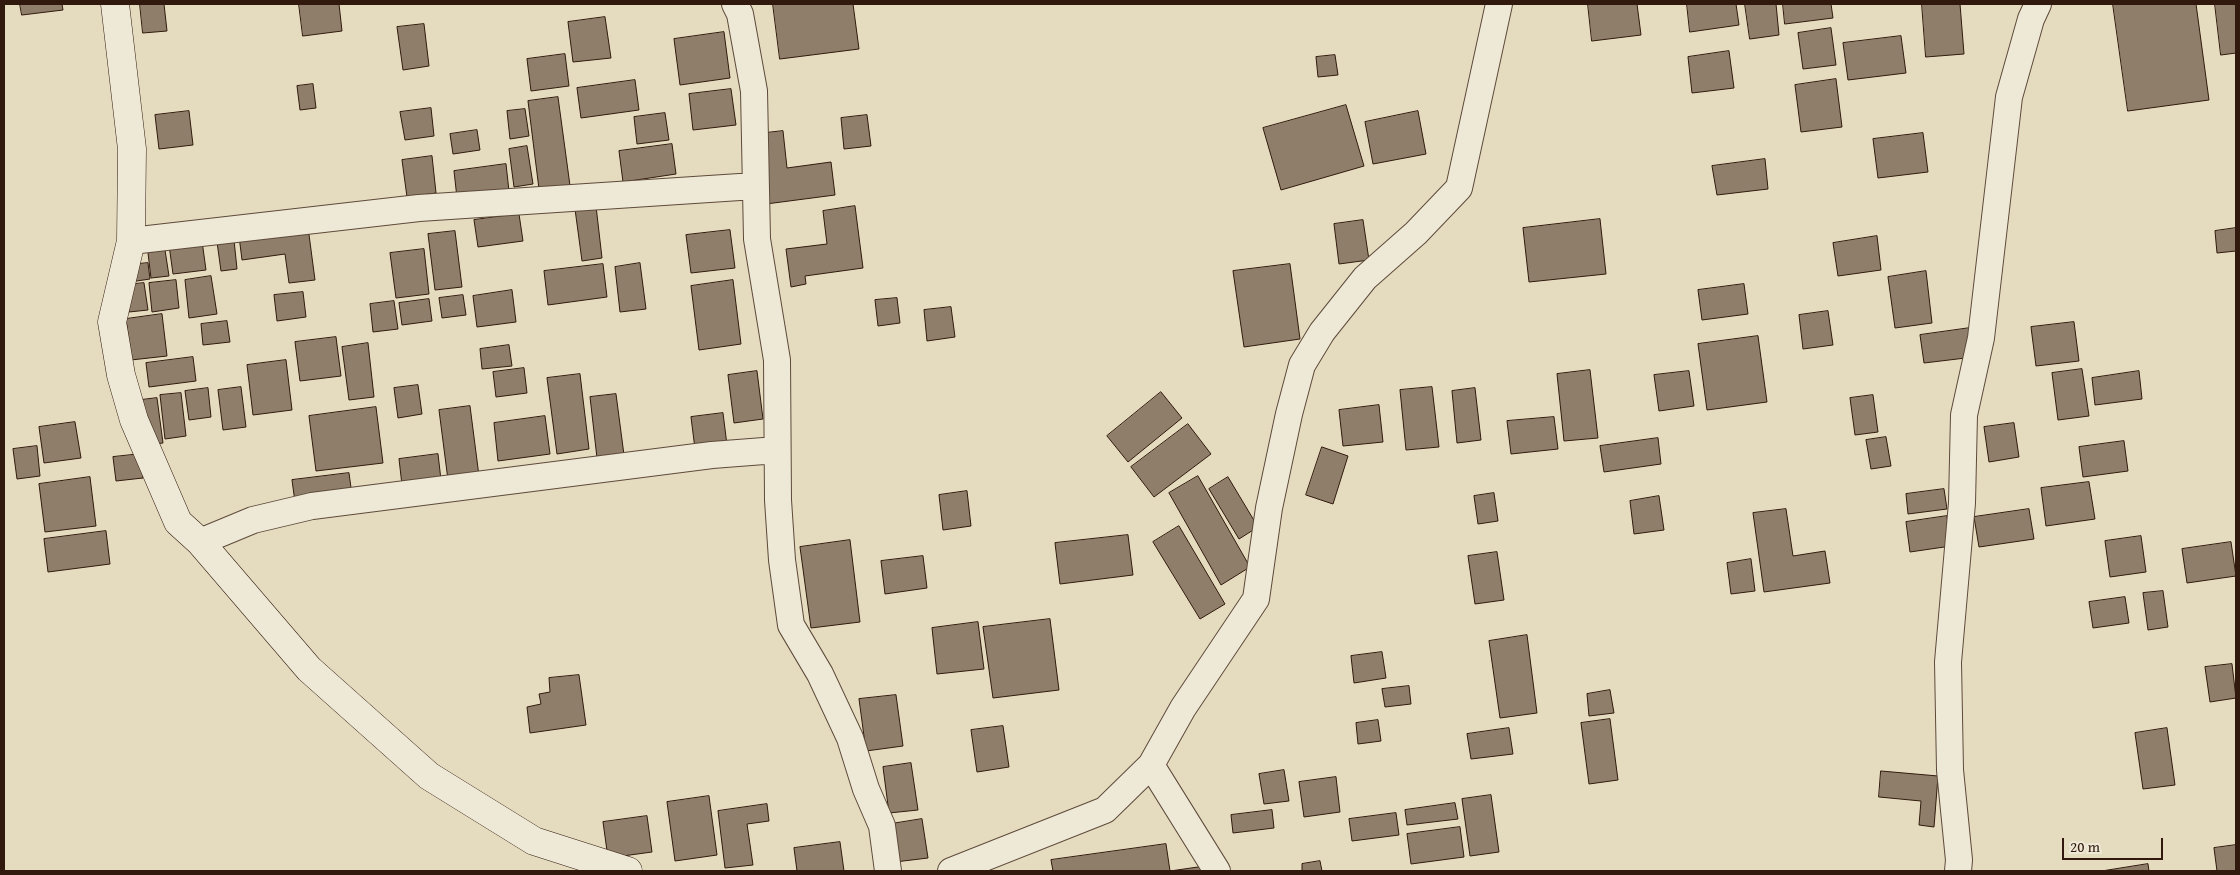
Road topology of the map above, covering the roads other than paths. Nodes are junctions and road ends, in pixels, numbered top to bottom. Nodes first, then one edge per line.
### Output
1 (115, 4) edge
2 (736, 4) edge
3 (1499, 4) edge
4 (2038, 4) edge
5 (755, 186) junction
6 (131, 241) junction
7 (777, 450) junction
8 (200, 542) junction
9 (1151, 765) junction
10 (628, 871) edge
11 (888, 871) edge
12 (951, 871) edge
13 (1217, 871) edge
14 (1958, 871) edge

1 - 6 street
2 - 5 street
3 - 9 street
4 - 14 street
5 - 6 street
5 - 7 street
6 - 8 street
7 - 8 street
7 - 11 street
8 - 10 street
9 - 12 street
9 - 13 street

